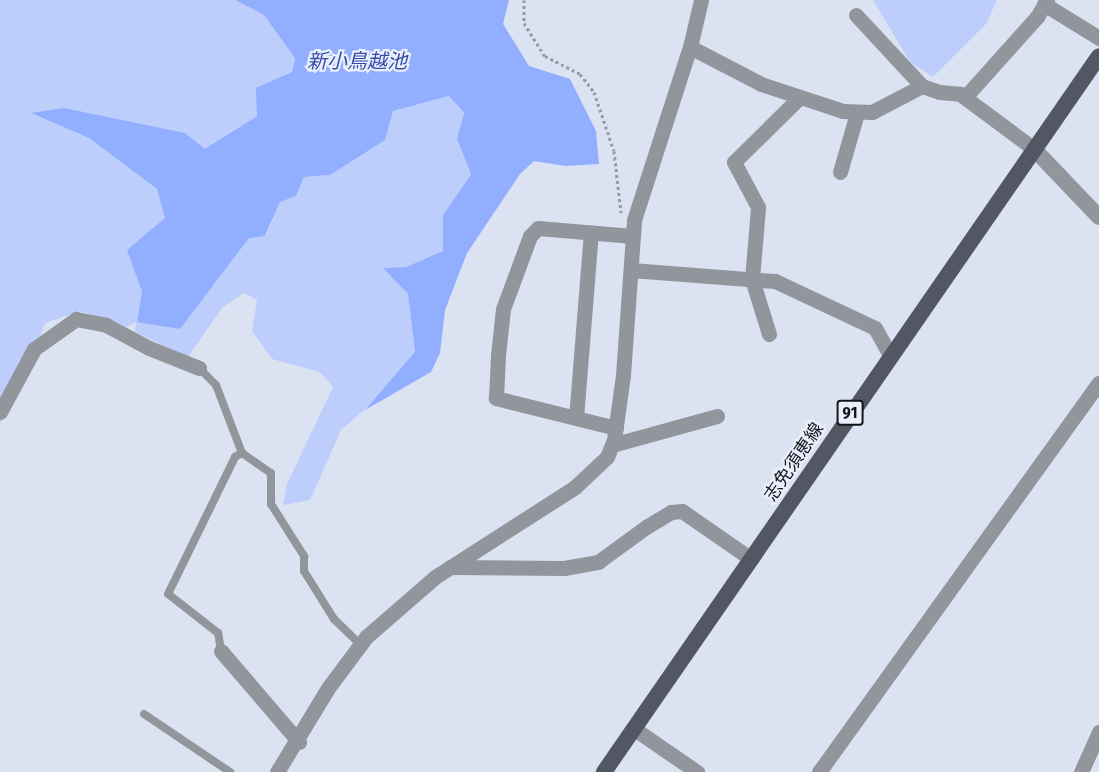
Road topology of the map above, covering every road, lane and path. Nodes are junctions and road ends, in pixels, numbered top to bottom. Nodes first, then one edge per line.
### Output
1 (524, 0) edge
2 (701, 0) edge
3 (1046, 2) edge
4 (856, 15) dead end
5 (1099, 38) edge
6 (690, 47) junction
7 (1099, 56) edge
8 (922, 86) junction
9 (966, 96) junction
10 (799, 98) junction
11 (858, 112) junction
12 (1034, 150) junction
13 (840, 172) dead end
14 (1099, 217) edge
15 (633, 228) junction
16 (591, 233) junction
17 (631, 270) junction
18 (752, 279) junction
19 (769, 334) dead end
20 (890, 355) junction
21 (199, 368) joint
22 (1099, 383) edge
23 (0, 412) edge
24 (717, 416) dead end
25 (576, 418) junction
26 (616, 428) junction
27 (612, 445) junction
28 (242, 453) junction
29 (751, 559) junction
30 (450, 567) junction
31 (360, 644) junction
32 (221, 651) joint
33 (144, 714) dead end
34 (633, 728) junction
35 (1099, 732) edge
36 (299, 742) junction
37 (230, 772) edge
38 (277, 772) edge
39 (604, 772) edge
40 (697, 772) edge
41 (819, 772) edge
42 (1081, 772) edge

1 - 15 path
2 - 6 street
3 - 5 street
3 - 9 street
4 - 8 street
6 - 10 street
6 - 15 street
7 - 12 main road, 志免須恵線 / 91
8 - 9 street
8 - 11 street
9 - 12 street
10 - 11 street
10 - 18 street
11 - 13 street
12 - 14 street
12 - 20 main road, 志免須恵線 / 91
15 - 16 street
15 - 17 street
16 - 25 street
16 - 25 street
17 - 18 street
17 - 26 street
18 - 19 street
18 - 20 street
20 - 29 main road, 志免須恵線 / 91
21 - 23 street
21 - 28 lane
22 - 41 street
24 - 27 street
25 - 26 street
26 - 27 street
27 - 30 street
28 - 31 lane
28 - 32 lane
29 - 30 street
29 - 34 main road, 志免須恵線 / 91
30 - 31 street
31 - 36 street
32 - 36 street
33 - 37 lane
34 - 39 main road, 志免須恵線 / 91
34 - 40 street
35 - 42 street
36 - 38 street

